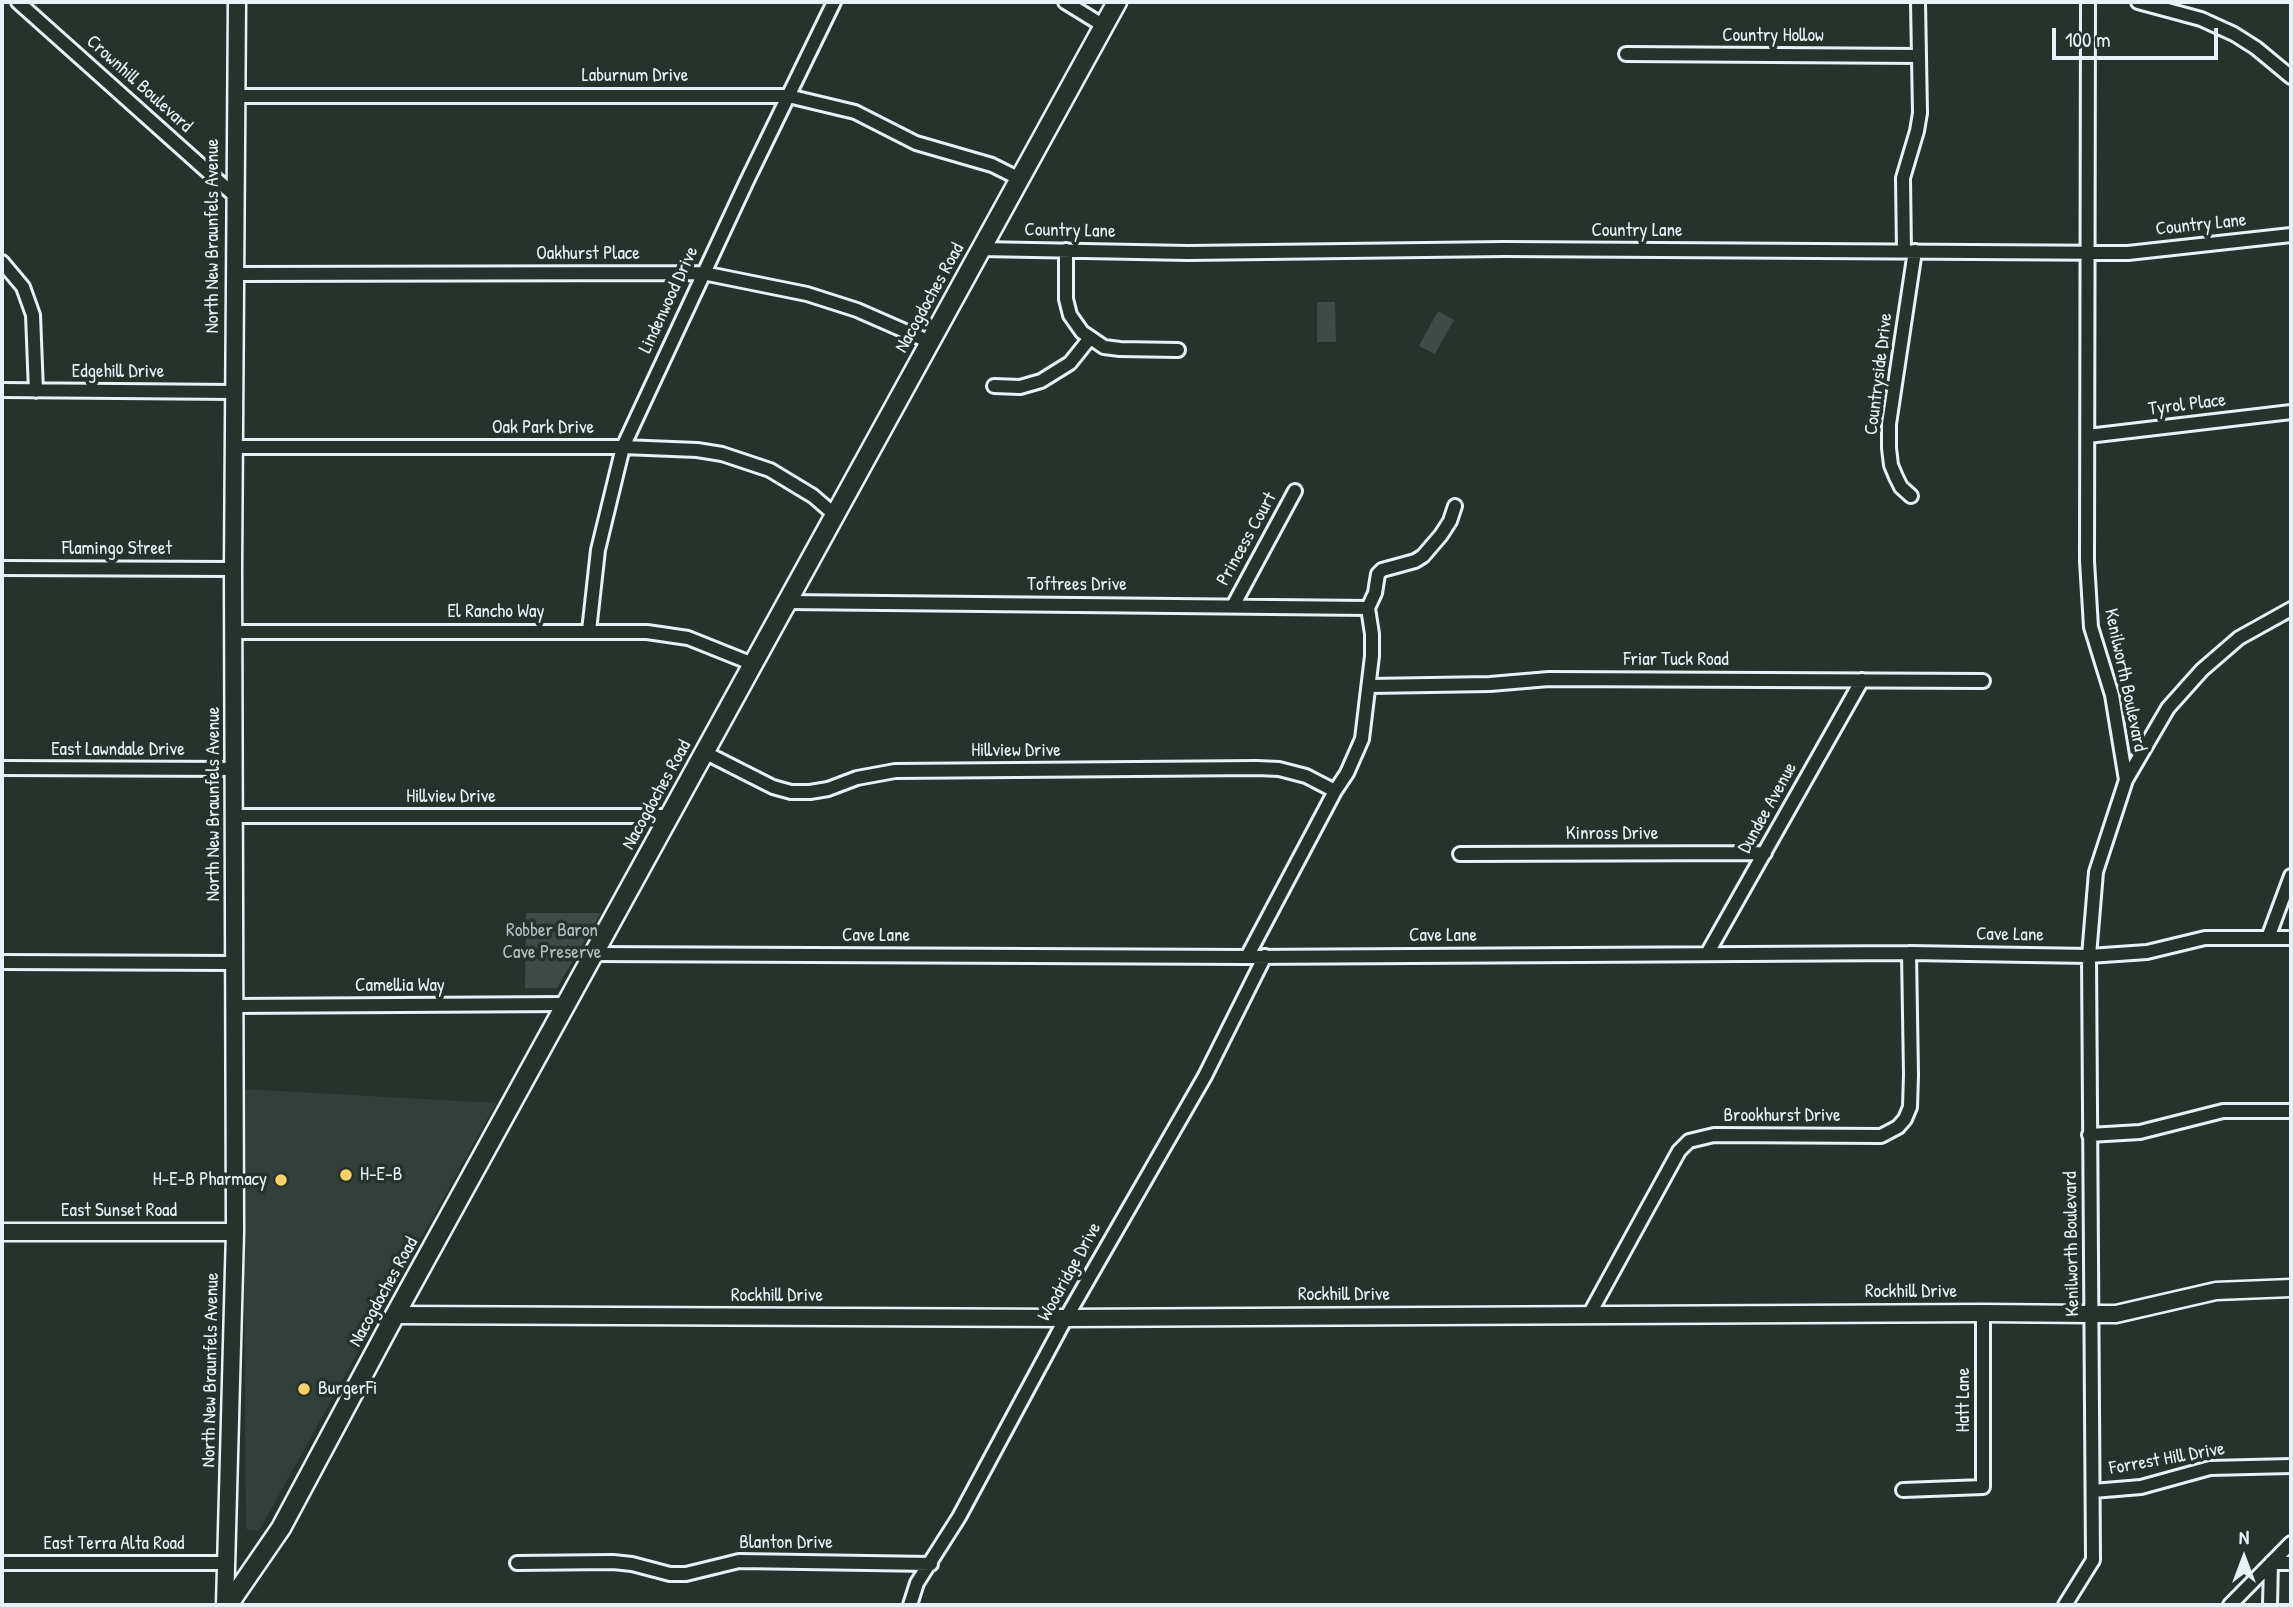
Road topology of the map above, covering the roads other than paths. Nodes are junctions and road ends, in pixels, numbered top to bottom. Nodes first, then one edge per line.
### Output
1 (19, 2) edge
2 (237, 2) edge
3 (834, 2) edge
4 (1065, 2) edge
5 (1117, 2) edge
6 (1918, 2) edge
7 (2088, 2) edge
8 (2138, 2) edge
9 (1104, 26) junction
10 (1626, 54) dead end
11 (1919, 56) junction
12 (2291, 77) edge
13 (235, 96) junction
14 (788, 96) junction
15 (1020, 179) junction
16 (234, 195) junction
17 (2291, 235) edge
18 (981, 249) junction
19 (1066, 250) junction
20 (1910, 251) junction
21 (2088, 252) junction
22 (2, 261) edge
23 (703, 273) junction
24 (234, 274) junction
25 (1090, 338) junction
26 (930, 342) junction
27 (1178, 350) dead end
28 (994, 386) dead end
29 (2, 390) edge
30 (36, 390) junction
31 (233, 392) junction
32 (2291, 412) edge
33 (2088, 436) junction
34 (235, 447) junction
35 (622, 447) junction
36 (1296, 491) dead end
37 (1911, 496) dead end
38 (1455, 506) dead end
39 (835, 515) junction
40 (2, 568) edge
41 (233, 569) junction
42 (787, 602) junction
43 (1233, 606) junction
44 (1368, 608) junction
45 (2291, 609) edge
46 (589, 631) junction
47 (233, 632) junction
48 (753, 664) junction
49 (1861, 680) junction
50 (1983, 681) dead end
51 (1370, 686) junction
52 (704, 752) junction
53 (2, 768) edge
54 (234, 769) junction
55 (2126, 780) junction
56 (1335, 791) junction
57 (234, 816) junction
58 (669, 816) junction
59 (1765, 853) junction
60 (1460, 854) dead end
61 (2291, 876) edge
62 (2268, 938) junction
63 (2291, 938) edge
64 (1909, 953) junction
65 (593, 954) junction
66 (1707, 954) junction
67 (1265, 956) junction
68 (2089, 956) junction
69 (1247, 957) junction
70 (2, 962) edge
71 (235, 964) junction
72 (566, 1004) junction
73 (233, 1006) junction
74 (2291, 1111) edge
75 (2089, 1135) junction
76 (2, 1232) edge
77 (235, 1232) junction
78 (2291, 1288) edge
79 (1983, 1312) junction
80 (2092, 1314) junction
81 (394, 1315) junction
82 (1589, 1315) junction
83 (1066, 1318) junction
84 (2291, 1466) edge
85 (1903, 1490) dead end
86 (2093, 1491) junction
87 (2291, 1544) edge
88 (2, 1563) edge
89 (227, 1563) junction
90 (517, 1563) dead end
91 (2271, 1563) junction
92 (2291, 1563) edge
93 (931, 1564) junction
94 (227, 1605) edge
95 (909, 1605) edge
96 (2065, 1605) edge
97 (2230, 1605) edge
98 (2270, 1605) edge

1 - 16 street, Crownhill Boulevard
2 - 13 street, North New Braunfels Avenue
3 - 14 street, Lindenwood Drive
4 - 9 street
5 - 9 main road, Nacogdoches Road
6 - 11 street, Countryside Drive
7 - 21 street, Kenilworth Boulevard
8 - 12 street
9 - 15 main road, Nacogdoches Road
10 - 11 street, Country Hollow
11 - 20 street, Countryside Drive
13 - 14 street, Laburnum Drive
13 - 16 street, North New Braunfels Avenue
14 - 15 street, Laburnum Drive
14 - 23 street, Lindenwood Drive
15 - 18 main road, Nacogdoches Road
16 - 24 street, North New Braunfels Avenue
17 - 21 street, Country Lane
18 - 19 street, Country Lane
18 - 26 main road, Nacogdoches Road
19 - 20 street, Country Lane
19 - 25 street
20 - 21 street, Country Lane
20 - 37 street, Countryside Drive
21 - 33 street, Kenilworth Boulevard
22 - 30 street
23 - 24 street, Oakhurst Place
23 - 26 street, Oakhurst Place
23 - 35 street, Lindenwood Drive
24 - 31 street, North New Braunfels Avenue
25 - 27 street
25 - 28 street
26 - 39 main road, Nacogdoches Road
29 - 30 street, Edgehill Drive
30 - 31 street, Edgehill Drive
31 - 34 street, North New Braunfels Avenue
32 - 33 street, Tyrol Place
33 - 55 street, Kenilworth Boulevard
34 - 35 street, Oak Park Drive
34 - 41 street, North New Braunfels Avenue
35 - 39 street, Oak Park Drive
35 - 46 street, Lindenwood Drive
36 - 43 street, Princess Court
38 - 44 street
39 - 42 main road, Nacogdoches Road
40 - 41 street, Flamingo Street
41 - 47 street, North New Braunfels Avenue
42 - 43 street, Toftrees Drive
42 - 48 main road, Nacogdoches Road
43 - 44 street, Toftrees Drive
44 - 51 street
45 - 55 street
46 - 47 street, El Rancho Way
46 - 48 street, El Rancho Way
47 - 54 street, North New Braunfels Avenue
48 - 52 main road, Nacogdoches Road
49 - 50 street, Friar Tuck Road
49 - 51 street, Friar Tuck Road
49 - 59 street, Dundee Avenue
51 - 56 street
52 - 56 street, Hillview Drive
52 - 58 main road, Nacogdoches Road
53 - 54 street, East Lawndale Drive
54 - 57 street, North New Braunfels Avenue
55 - 68 street, Kenilworth Boulevard
56 - 69 street
57 - 58 street, Hillview Drive
57 - 71 street, North New Braunfels Avenue
58 - 65 main road, Nacogdoches Road
59 - 60 street, Kinross Drive
59 - 66 street, Dundee Avenue
61 - 62 street
62 - 63 street, Cave Lane
62 - 68 street, Cave Lane
64 - 66 street, Cave Lane
64 - 68 street, Cave Lane
64 - 82 street, Brookhurst Drive
65 - 69 street, Cave Lane
65 - 72 main road, Nacogdoches Road
66 - 67 street, Cave Lane
67 - 69 street, Cave Lane
67 - 83 street, Woodridge Drive
68 - 75 street, Kenilworth Boulevard
70 - 71 street
71 - 73 street, North New Braunfels Avenue
72 - 73 street, Camellia Way
72 - 81 main road, Nacogdoches Road
73 - 77 street, North New Braunfels Avenue
74 - 75 street
75 - 80 street, Kenilworth Boulevard
76 - 77 street, East Sunset Road
77 - 89 street, North New Braunfels Avenue
78 - 80 street, Rockhill Drive
79 - 80 street, Rockhill Drive
79 - 82 street, Rockhill Drive
79 - 85 street, Hatt Lane
80 - 86 street, Kenilworth Boulevard
81 - 83 street, Rockhill Drive
81 - 94 main road, Nacogdoches Road
82 - 83 street, Rockhill Drive
83 - 93 street, Woodridge Drive
84 - 86 street, Forrest Hill Drive
86 - 96 street, Kenilworth Boulevard
87 - 91 street
88 - 89 street, East Terra Alta Road
89 - 94 street, North New Braunfels Avenue
90 - 93 street, Blanton Drive
91 - 92 street
91 - 97 street
91 - 98 street
93 - 95 street, Woodridge Drive

